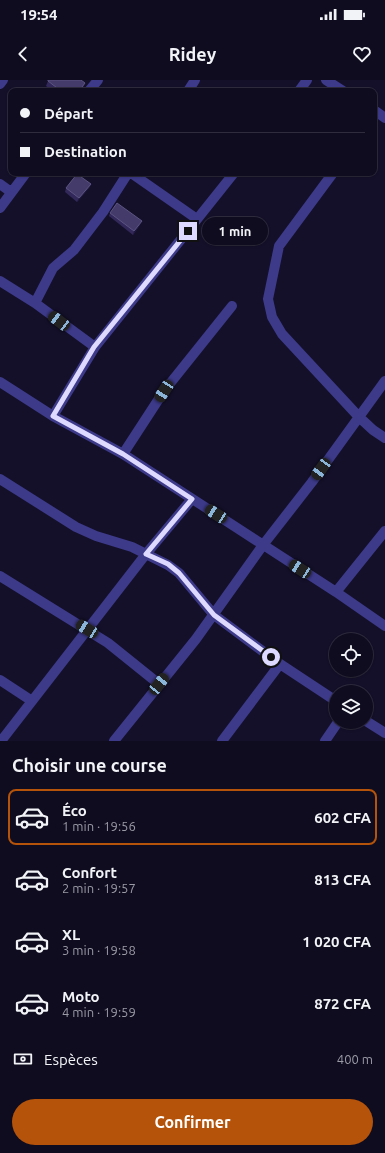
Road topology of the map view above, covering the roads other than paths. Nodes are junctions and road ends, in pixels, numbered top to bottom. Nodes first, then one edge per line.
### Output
1 (4, 80) edge
2 (98, 80) edge
3 (326, 80) edge
4 (0, 84) edge
5 (91, 88) edge
6 (338, 88) edge
7 (24, 176) edge
8 (128, 176) edge
9 (134, 176) edge
10 (232, 176) edge
11 (331, 176) edge
12 (0, 184) edge
13 (11, 192) junction
14 (0, 208) edge
15 (197, 219) junction
16 (0, 281) edge
17 (35, 303) junction
18 (232, 306) dead end
19 (94, 347) junction
20 (0, 382) edge
21 (385, 382) edge
22 (53, 416) junction
23 (359, 417) junction
24 (385, 438) edge
25 (123, 454) junction
26 (0, 480) edge
27 (192, 499) junction
28 (385, 531) edge
29 (263, 545) junction
30 (146, 554) junction
31 (0, 576) edge
32 (336, 592) junction
33 (214, 615) junction
34 (385, 626) edge
35 (87, 629) junction
36 (280, 664) junction
37 (0, 680) edge
38 (159, 684) junction
39 (329, 697) edge
40 (32, 701) junction
41 (373, 725) edge
42 (333, 729) edge
43 (385, 733) edge
44 (1, 741) edge
45 (114, 741) edge
46 (222, 741) edge
47 (325, 741) edge

1 - 4 street
2 - 5 street
3 - 6 street
7 - 13 street
8 - 17 street
9 - 15 street
10 - 15 street
11 - 23 street
12 - 13 street
13 - 14 street
15 - 19 street
16 - 17 street
17 - 19 street
18 - 25 street
19 - 22 street
20 - 22 street
21 - 23 street
22 - 25 street
23 - 24 street
23 - 29 street
25 - 27 street
26 - 30 street
27 - 29 street
27 - 30 street
28 - 32 street
29 - 32 street
29 - 33 street
30 - 33 street
30 - 35 street
31 - 35 street
32 - 34 street
33 - 36 street
33 - 38 street
35 - 38 street
35 - 40 street
36 - 39 street
36 - 46 street
37 - 40 street
38 - 45 street
40 - 44 street
41 - 43 street
42 - 47 street

